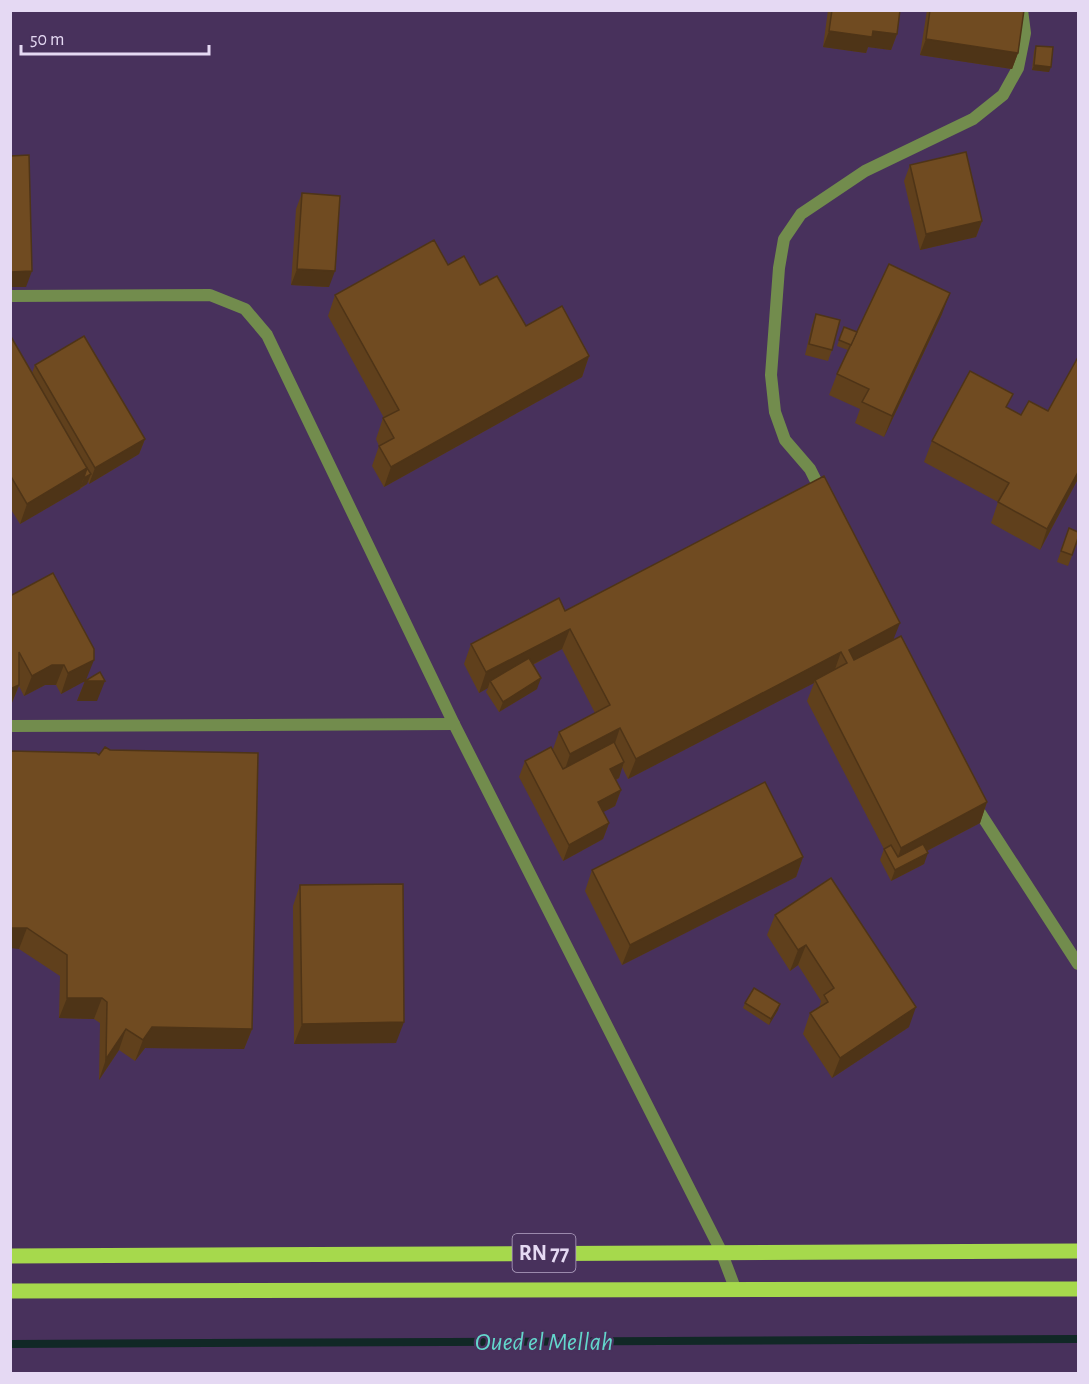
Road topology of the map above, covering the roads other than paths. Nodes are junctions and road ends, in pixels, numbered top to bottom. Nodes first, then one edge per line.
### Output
1 (1022, 10) edge
2 (10, 296) edge
3 (831, 512) edge
4 (454, 724) junction
5 (10, 726) edge
6 (967, 789) edge
7 (1078, 964) edge
8 (721, 1251) junction
9 (1078, 1251) edge
10 (10, 1256) edge
11 (735, 1288) junction
12 (1078, 1289) edge
13 (10, 1291) edge

1 - 3 street
2 - 4 street
4 - 5 street
4 - 8 street
6 - 7 street
8 - 9 main road, RN 77
8 - 10 main road, RN 77
8 - 11 street
11 - 12 main road, RN 77
11 - 13 main road, RN 77

